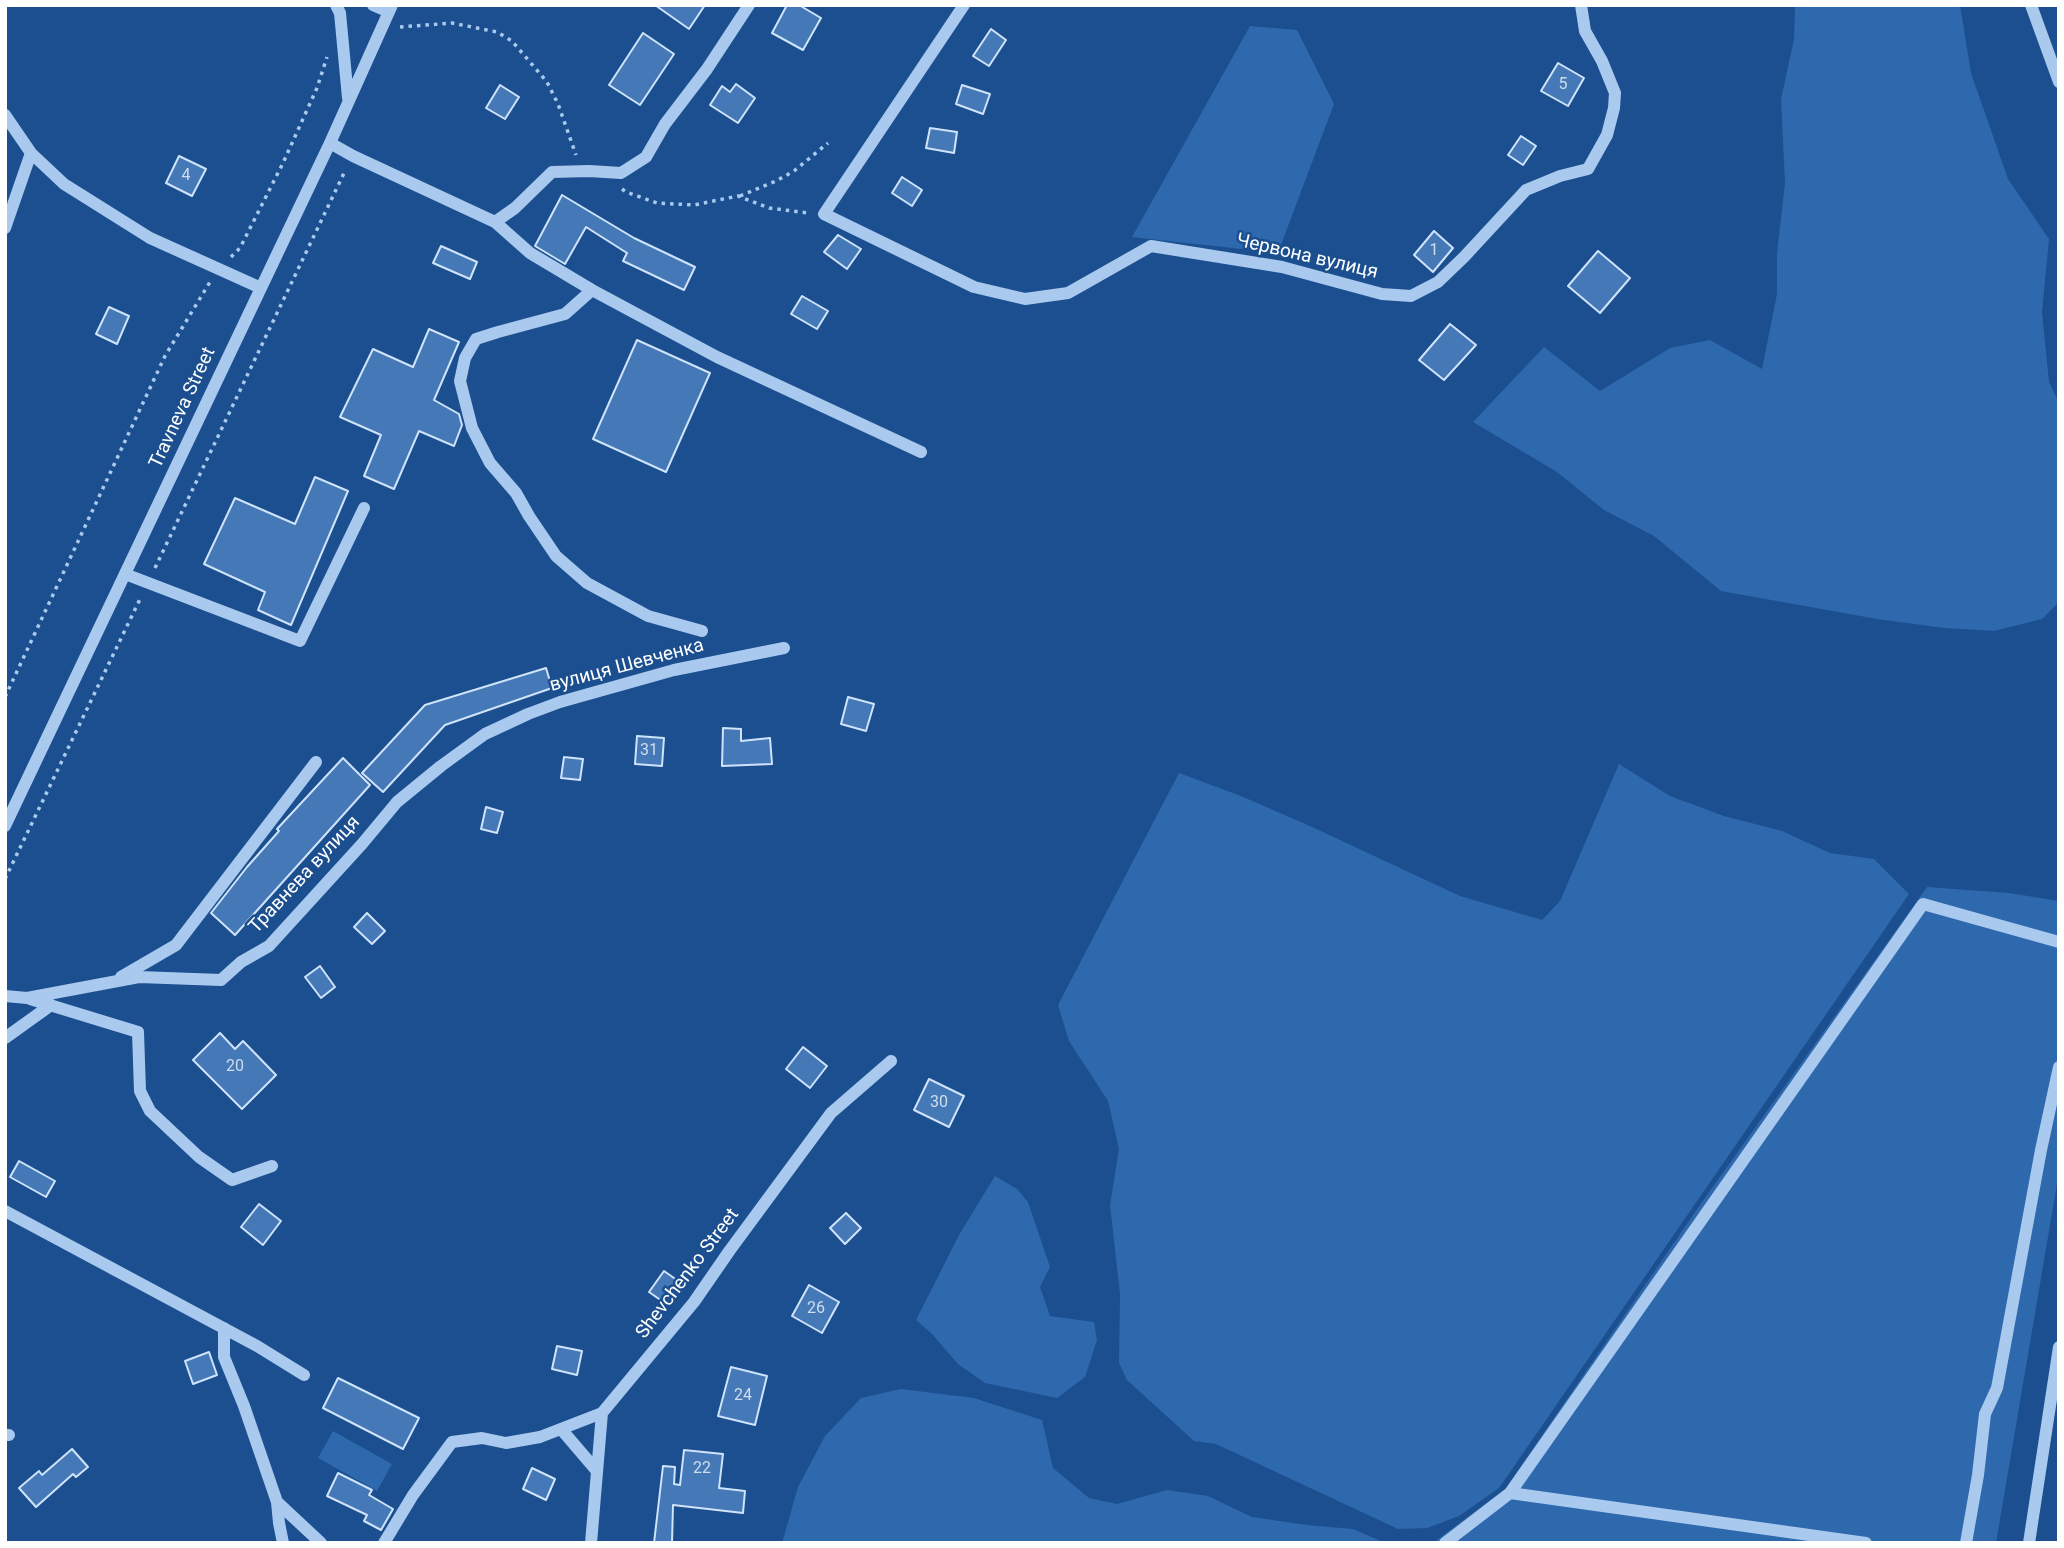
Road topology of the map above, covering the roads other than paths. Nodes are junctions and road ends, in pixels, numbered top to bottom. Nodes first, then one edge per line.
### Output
1 (335, 5) edge
2 (373, 5) edge
3 (748, 5) edge
4 (964, 5) edge
5 (1581, 5) edge
6 (2031, 5) edge
7 (390, 9) edge
8 (2059, 82) edge
9 (348, 102) junction
10 (5, 115) edge
11 (330, 143) junction
12 (31, 153) junction
13 (495, 222) junction
14 (5, 228) edge
15 (261, 288) junction
16 (592, 290) junction
17 (921, 452) dead end
18 (364, 508) dead end
19 (125, 574) junction
20 (702, 631) dead end
21 (784, 648) dead end
22 (485, 734) joint
23 (316, 762) dead end
24 (5, 826) edge
25 (2059, 942) edge
26 (113, 981) junction
27 (5, 996) edge
28 (27, 998) junction
29 (51, 1004) junction
30 (5, 1038) edge
31 (891, 1061) dead end
32 (2059, 1067) edge
33 (272, 1166) dead end
34 (5, 1211) edge
35 (224, 1328) junction
36 (2059, 1347) edge
37 (304, 1375) dead end
38 (602, 1413) junction
39 (561, 1429) junction
40 (597, 1471) junction
41 (1510, 1493) junction
42 (277, 1502) junction
43 (283, 1543) edge
44 (321, 1543) edge
45 (384, 1543) edge
46 (591, 1543) edge
47 (1445, 1543) edge
48 (1866, 1543) edge
49 (1966, 1543) edge
50 (2029, 1543) edge

1 - 9 street
2 - 7 street
3 - 13 street
4 - 5 street, Червона вулиця
6 - 8 street
7 - 9 street, Travneva Street
9 - 11 street, Travneva Street
10 - 12 street
11 - 13 street
11 - 15 street, Travneva Street
12 - 14 street
12 - 15 street
13 - 16 street
15 - 19 street, Travneva Street
16 - 17 street
16 - 20 street
18 - 19 street
19 - 24 street, Travneva Street
21 - 22 street, вулиця Шевченка
22 - 26 street, Травнева вулиця
23 - 26 street
25 - 41 street
26 - 28 street, Травнева вулиця
27 - 28 street, Травнева вулиця
28 - 29 street
29 - 30 street
29 - 33 street
31 - 38 street, Shevchenko Street
32 - 49 street
34 - 35 street
35 - 37 street
35 - 42 street
36 - 50 street
38 - 39 street
38 - 40 street
39 - 40 street
39 - 45 street
40 - 46 street
41 - 47 street
41 - 48 street
42 - 43 street
42 - 44 street

